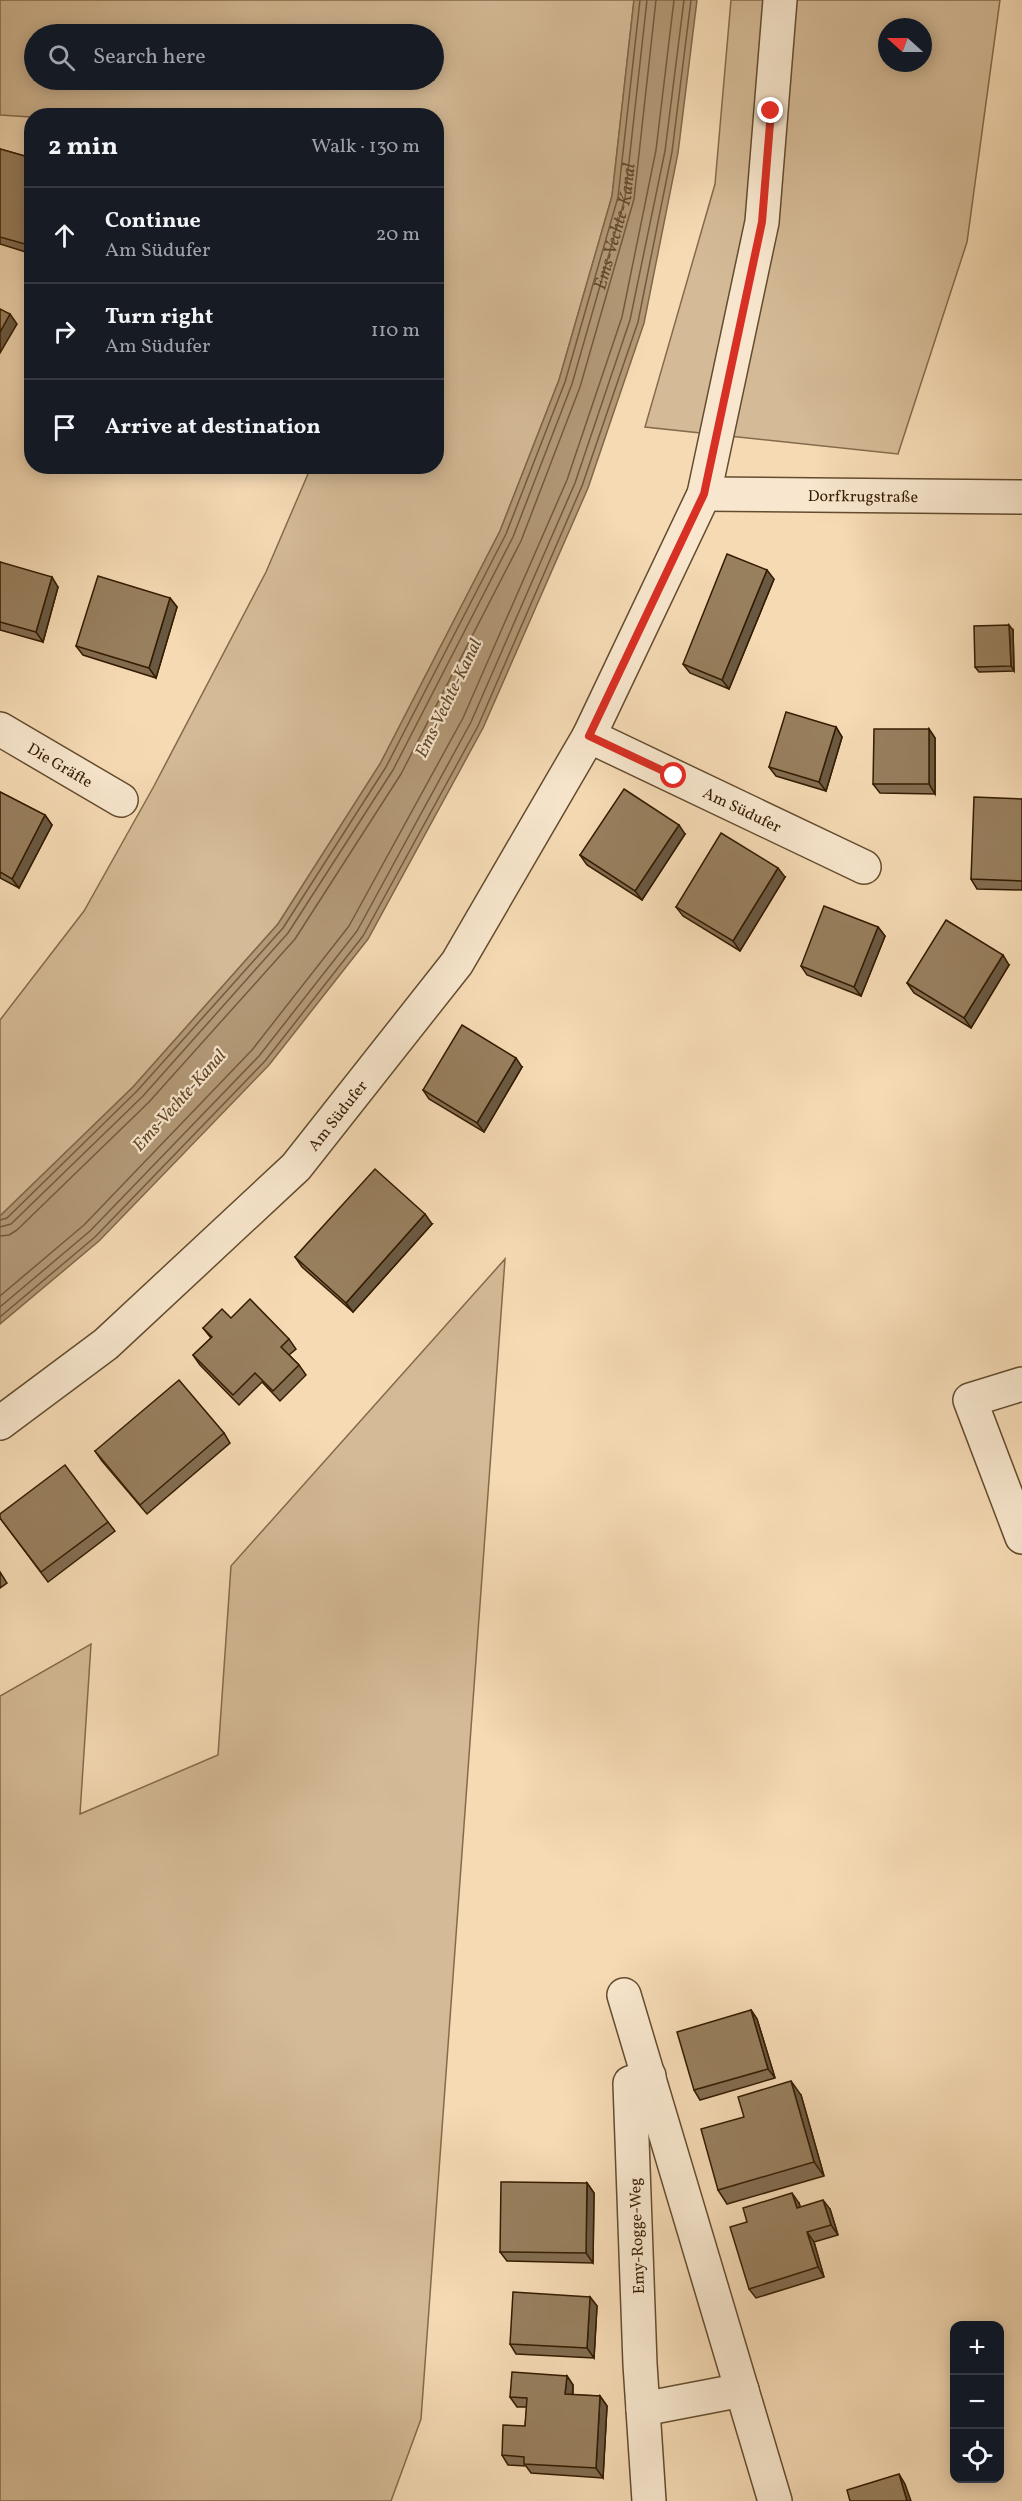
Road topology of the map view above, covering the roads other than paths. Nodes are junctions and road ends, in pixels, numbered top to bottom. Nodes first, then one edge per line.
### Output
1 (780, 0) edge
2 (704, 494) junction
3 (1022, 497) edge
4 (0, 729) edge
5 (589, 736) junction
6 (121, 800) dead end
7 (864, 867) dead end
8 (1022, 1384) edge
9 (0, 1423) edge
10 (1022, 1538) edge
11 (624, 1995) dead end
12 (649, 2076) junction
13 (742, 2390) junction
14 (643, 2409) junction
15 (649, 2501) edge
16 (775, 2501) edge

1 - 2 street, Am Südufer
2 - 3 street, Dorfkrugstraße
2 - 5 street, Am Südufer
4 - 6 street, Die Gräfte
5 - 7 street, Am Südufer
5 - 9 street, Am Südufer
8 - 10 street
11 - 12 street
12 - 13 street
12 - 14 street, Emy-Rogge-Weg
13 - 14 street
13 - 16 street
14 - 15 street, Emy-Rogge-Weg

